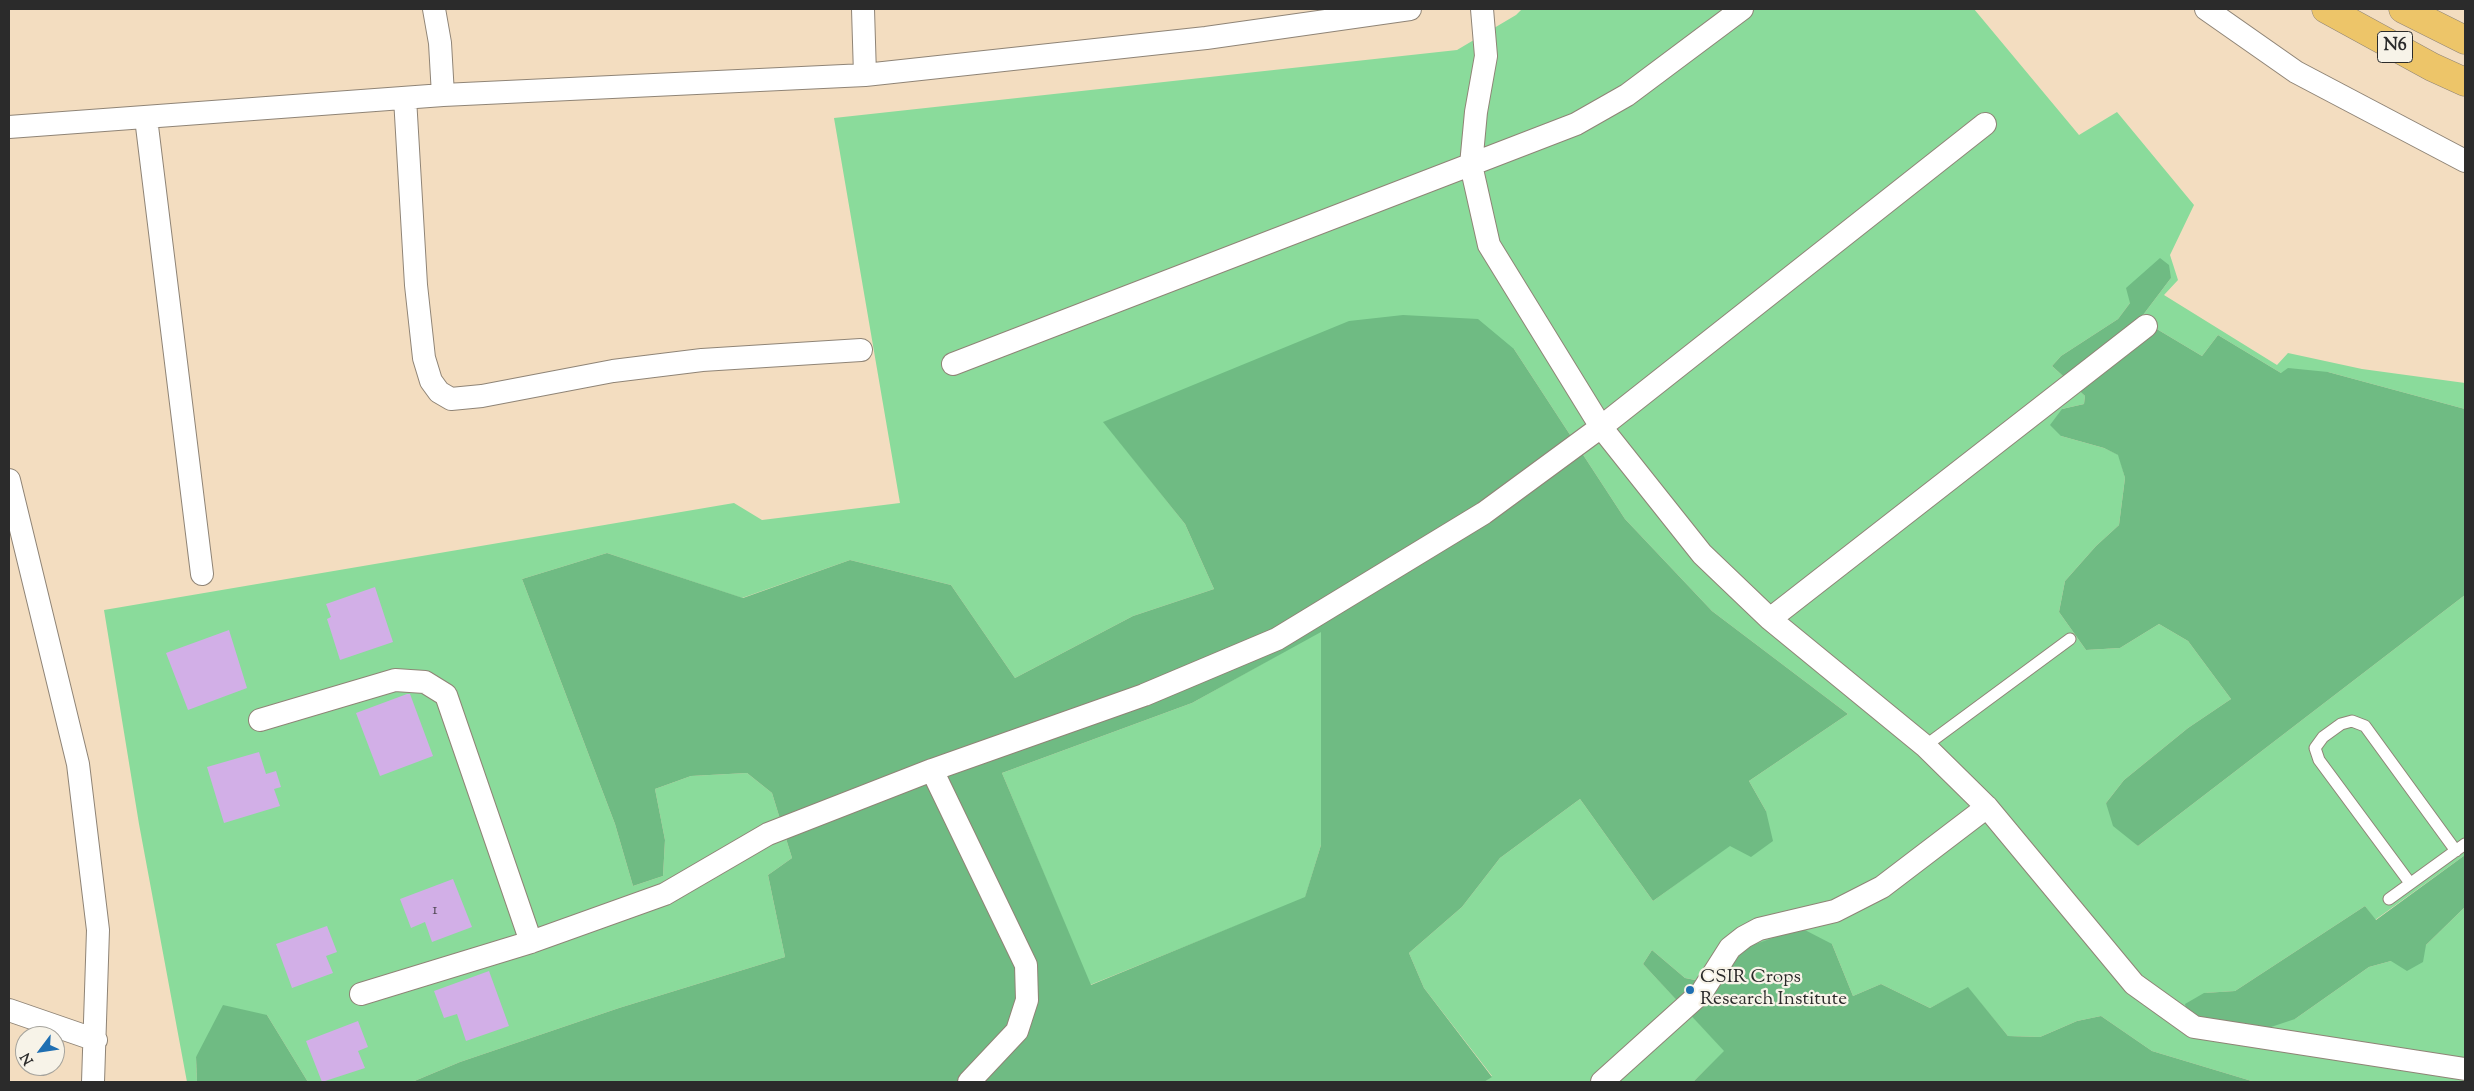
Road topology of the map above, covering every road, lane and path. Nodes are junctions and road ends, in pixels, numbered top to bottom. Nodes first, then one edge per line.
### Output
1 (434, 9) edge
2 (862, 9) edge
3 (1410, 9) edge
4 (1482, 9) edge
5 (1742, 9) edge
6 (2206, 9) edge
7 (2326, 9) edge
8 (2403, 9) edge
9 (2465, 40) edge
10 (865, 75) junction
11 (2465, 82) edge
12 (443, 95) junction
13 (405, 98) junction
14 (146, 118) junction
15 (1985, 124) dead end
16 (9, 126) edge
17 (2465, 161) edge
18 (1471, 164) junction
19 (2146, 326) dead end
20 (861, 350) dead end
21 (953, 364) dead end
22 (1602, 427) junction
23 (9, 480) edge
24 (202, 574) dead end
25 (1770, 619) junction
26 (2070, 639) dead end
27 (260, 720) dead end
28 (1925, 746) junction
29 (932, 770) junction
30 (1987, 807) junction
31 (2461, 848) edge
32 (2410, 883) junction
33 (2388, 899) dead end
34 (531, 942) junction
35 (361, 994) dead end
36 (9, 1010) edge
37 (96, 1040) junction
38 (2465, 1069) edge
39 (93, 1082) edge
40 (968, 1082) edge
41 (1602, 1082) edge

1 - 12 street
2 - 10 street
3 - 10 street
4 - 18 street
5 - 18 street
6 - 17 street
7 - 11 highway, N6
8 - 9 highway, N6
10 - 12 street
12 - 13 street
13 - 14 street
13 - 20 street
14 - 16 street
14 - 24 street
15 - 22 street
18 - 21 street
18 - 22 street
19 - 25 street
22 - 25 street
22 - 29 street
23 - 37 street
25 - 28 street
26 - 28 lane
27 - 34 street
28 - 30 street
29 - 34 street
29 - 40 street
30 - 38 street
30 - 41 street
31 - 32 lane
31 - 32 lane
32 - 33 lane
34 - 35 street
36 - 37 street
37 - 39 street

